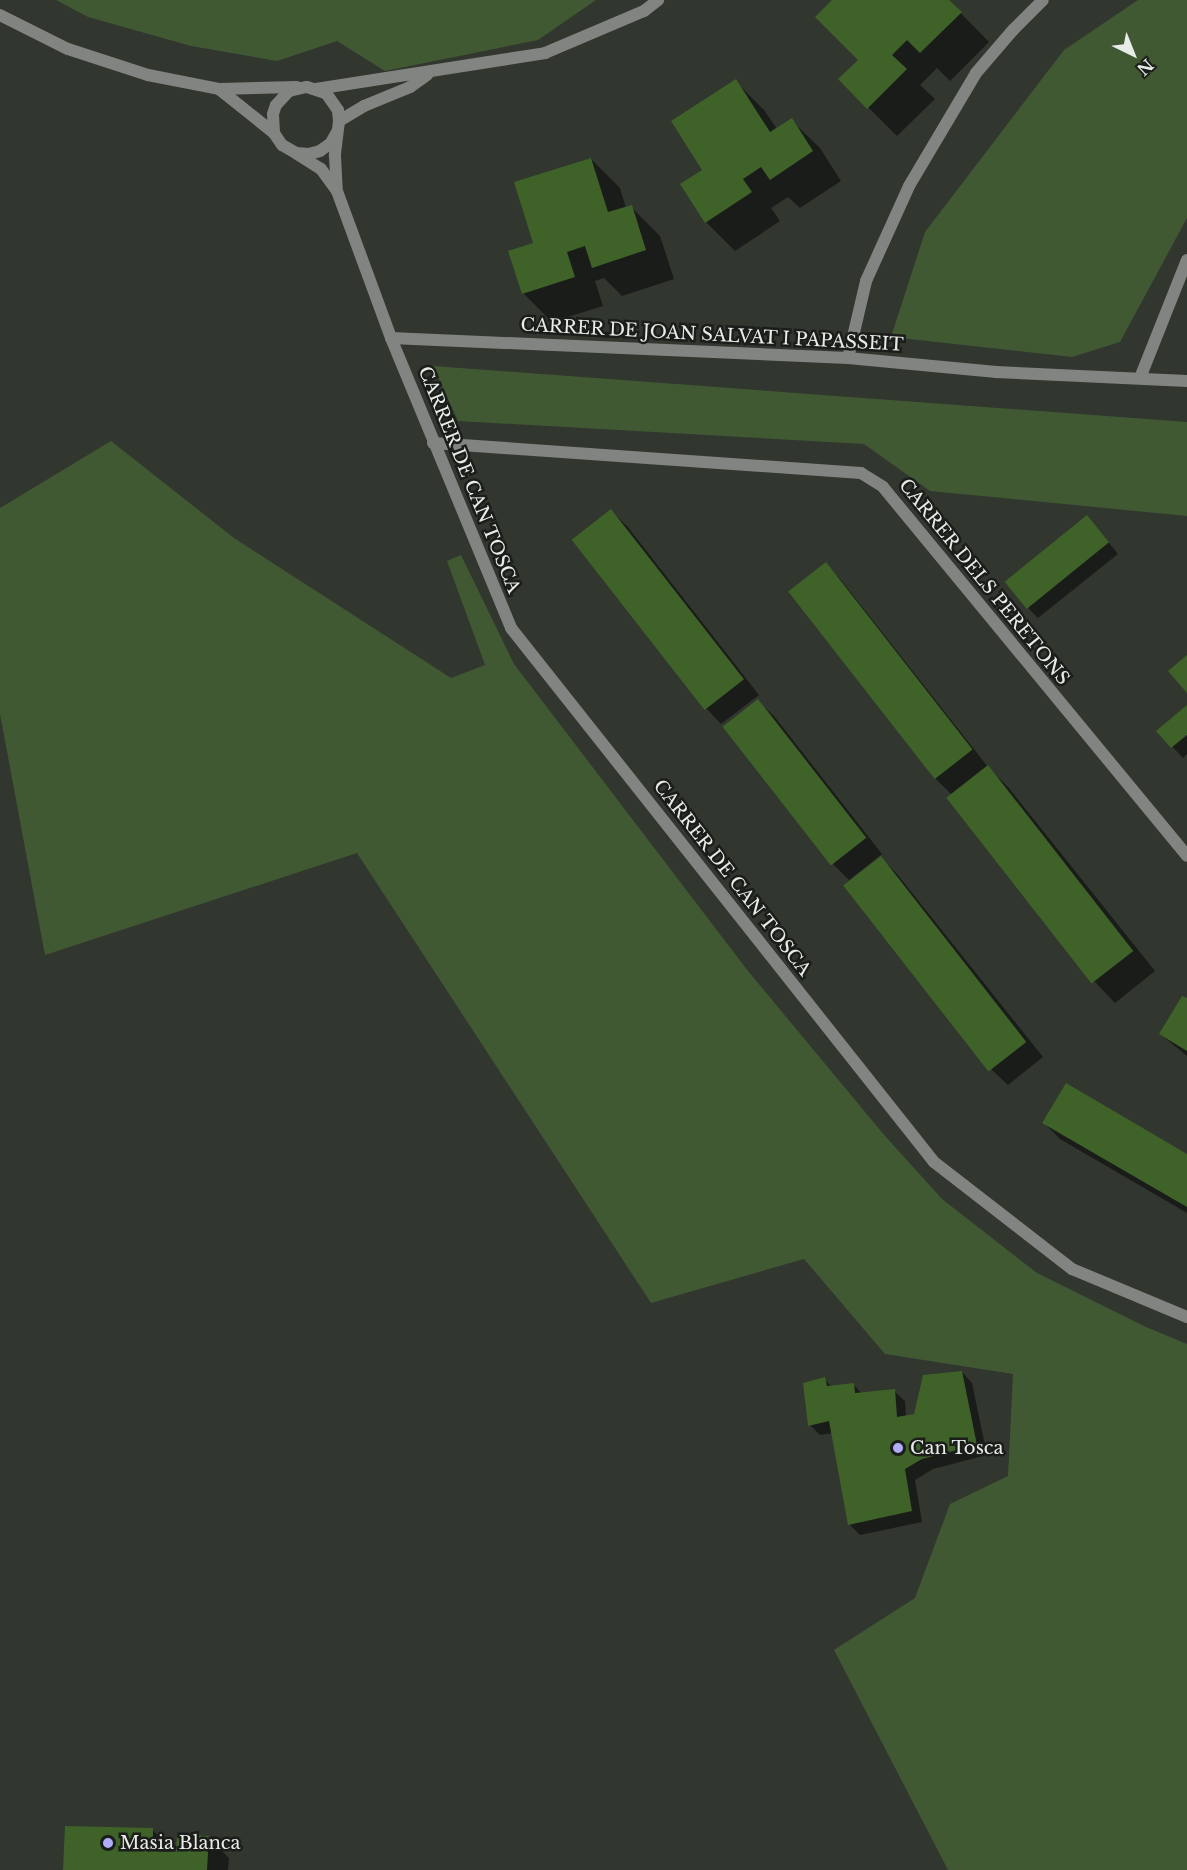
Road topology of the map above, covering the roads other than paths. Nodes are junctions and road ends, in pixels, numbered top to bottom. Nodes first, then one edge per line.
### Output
1 (658, 0) edge
2 (1043, 0) edge
3 (0, 15) edge
4 (431, 72) junction
5 (312, 88) junction
6 (219, 89) junction
7 (338, 126) junction
8 (274, 133) junction
9 (296, 153) junction
10 (337, 192) junction
11 (1187, 260) edge
12 (391, 338) junction
13 (848, 358) junction
14 (1140, 378) junction
15 (1187, 381) edge
16 (433, 443) junction
17 (1187, 856) edge
18 (1187, 1317) edge

1 - 4 street
2 - 13 street
3 - 6 street
4 - 5 street
4 - 7 street
5 - 6 street
5 - 7 street
5 - 8 street
6 - 8 street
7 - 9 street
7 - 10 street
8 - 9 street
9 - 10 street
10 - 12 street
11 - 14 street
12 - 13 street, CARRER DE JOAN SALVAT I PAPASSEIT
12 - 16 street, CARRER DE CAN TOSCA
13 - 14 street, CARRER DE JOAN SALVAT I PAPASSEIT
14 - 15 street, CARRER DE JOAN SALVAT I PAPASSEIT
16 - 17 street, CARRER DELS PERETONS
16 - 18 street, CARRER DE CAN TOSCA

